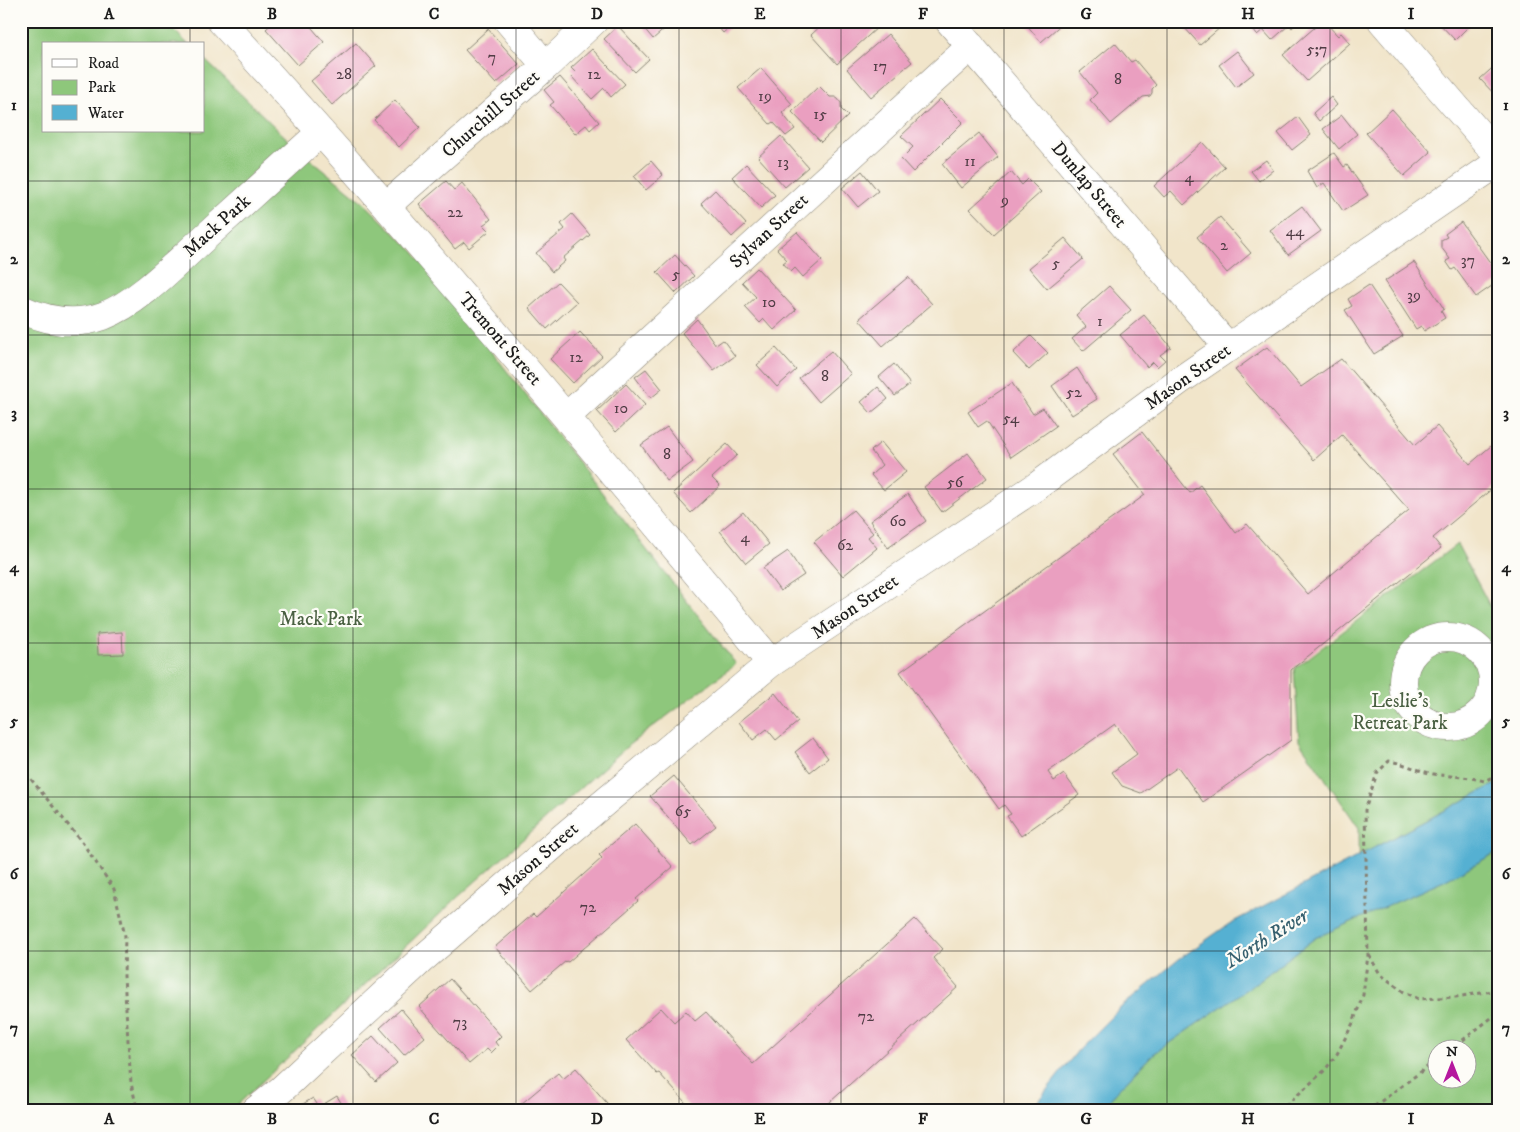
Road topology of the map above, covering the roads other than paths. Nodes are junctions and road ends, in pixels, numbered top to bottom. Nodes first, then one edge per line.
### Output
1 (221, 21) edge
2 (508, 21) edge
3 (594, 21) edge
4 (949, 21) edge
5 (1382, 21) edge
6 (971, 46) junction
7 (546, 66) junction
8 (321, 132) junction
9 (1499, 157) edge
10 (1499, 162) edge
11 (386, 206) junction
12 (21, 309) edge
13 (1229, 348) junction
14 (566, 417) junction
15 (771, 663) junction
16 (259, 1109) edge

1 - 8 street, Tremont Street
2 - 7 street
3 - 7 street, Churchill Street
4 - 6 street, Dunlap Street
5 - 9 street
6 - 13 street, Dunlap Street
6 - 14 street, Sylvan Street
7 - 11 street, Churchill Street
8 - 11 street, Tremont Street
8 - 12 street, Mack Park
10 - 13 street, Mason Street
11 - 14 street, Tremont Street
13 - 15 street, Mason Street
14 - 15 street, Tremont Street
15 - 16 street, Mason Street

